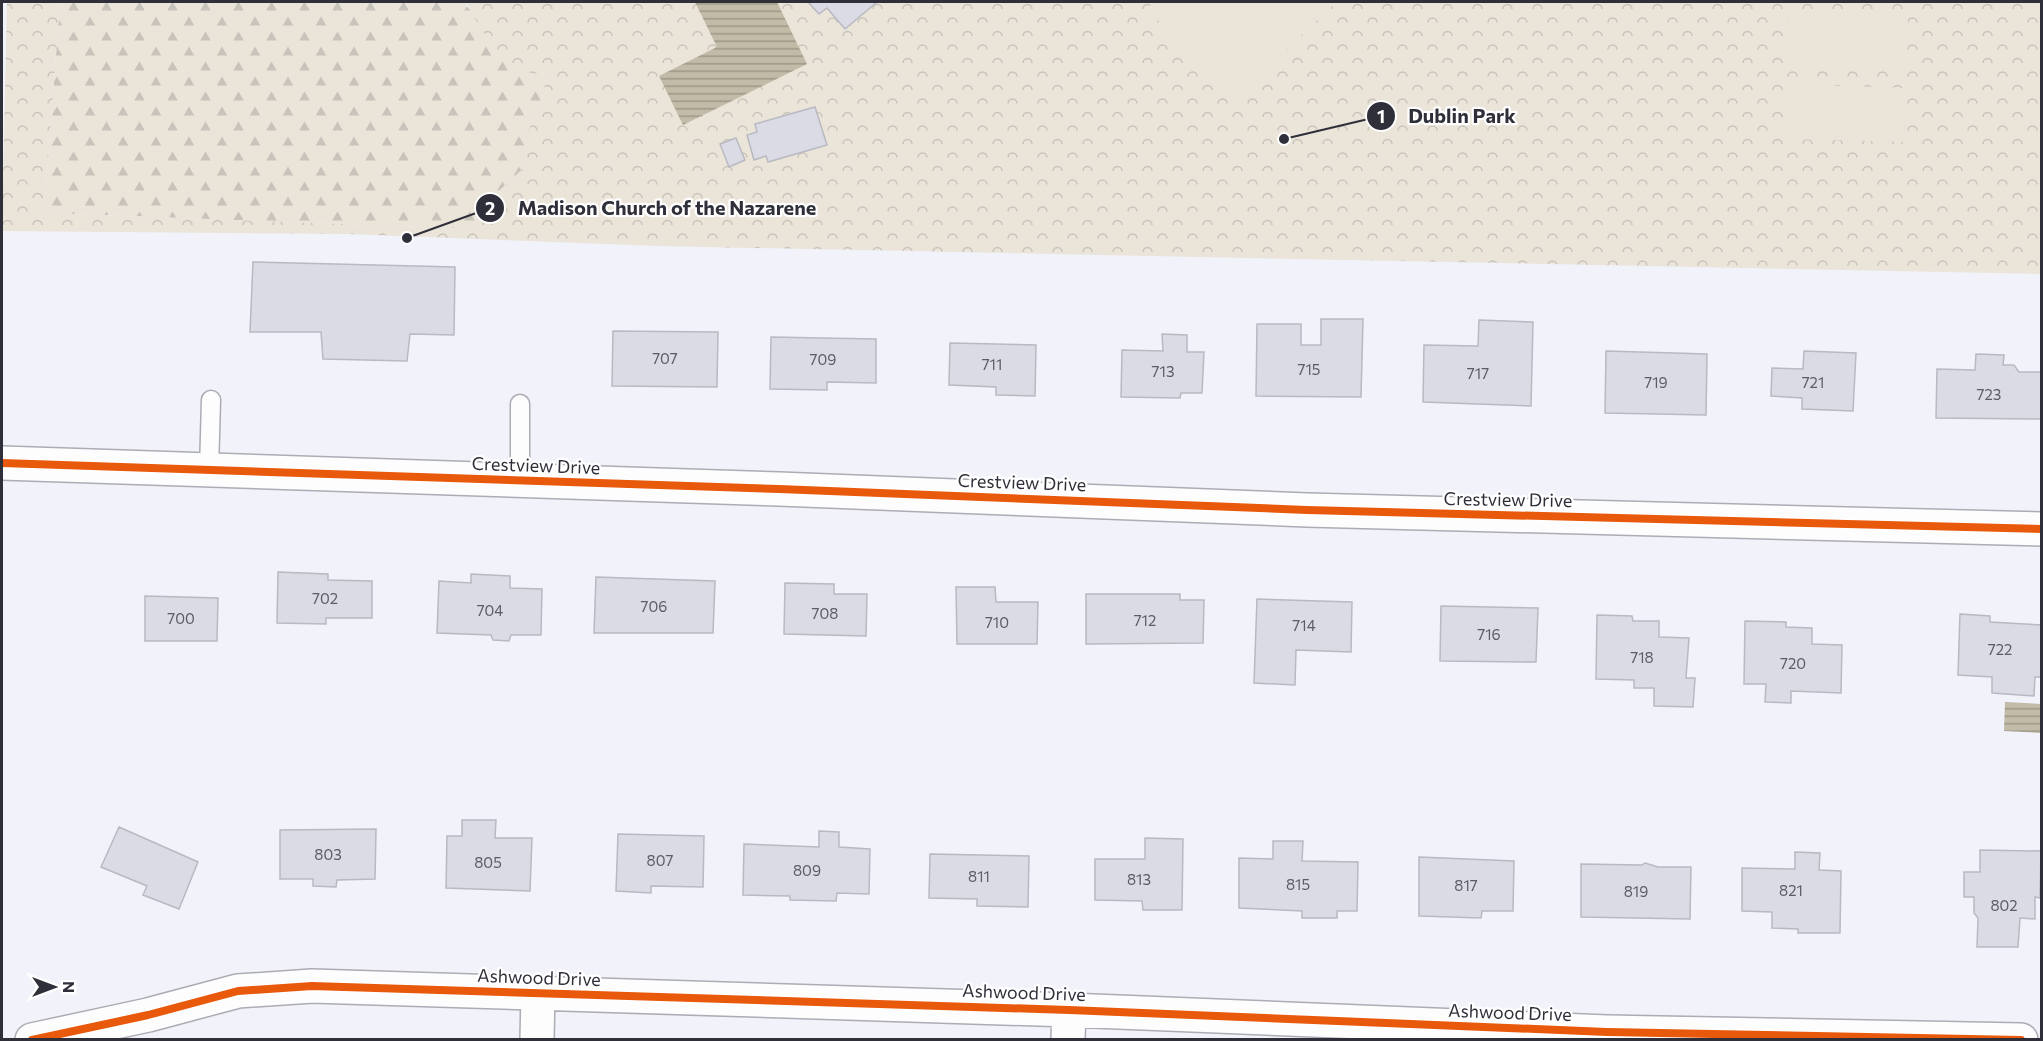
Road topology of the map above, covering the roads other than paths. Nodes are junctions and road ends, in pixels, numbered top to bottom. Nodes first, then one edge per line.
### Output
1 (211, 400) dead end
2 (520, 404) dead end
3 (2, 463) edge
4 (209, 470) junction
5 (520, 480) junction
6 (2042, 529) edge
7 (538, 992) junction
8 (1068, 1025) edge
9 (1607, 1036) edge
10 (32, 1040) edge
11 (537, 1040) edge
12 (2021, 1040) edge

1 - 4 lane
2 - 5 lane
3 - 4 street, Crestview Drive
4 - 5 street, Crestview Drive
5 - 6 street, Crestview Drive
7 - 8 street, Ashwood Drive
7 - 10 street, Ashwood Drive
7 - 11 street
8 - 9 street, Ashwood Drive
9 - 12 street, Ashwood Drive

